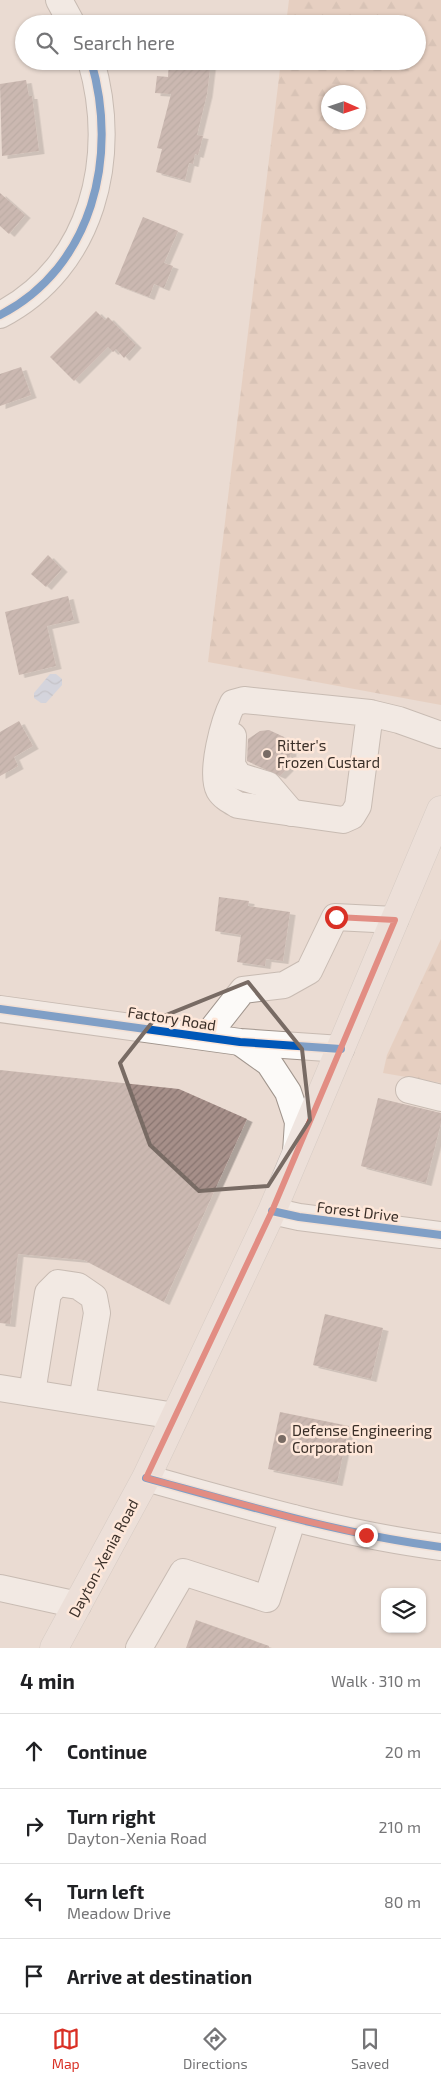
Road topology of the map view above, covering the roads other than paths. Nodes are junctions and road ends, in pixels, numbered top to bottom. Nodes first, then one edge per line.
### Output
1 (59, 0) edge
2 (67, 15) edge
3 (93, 70) edge
4 (0, 315) edge
5 (370, 713) junction
6 (441, 735) edge
7 (441, 810) edge
8 (395, 920) junction
9 (0, 1009) edge
10 (206, 1037) junction
11 (240, 1042) junction
12 (341, 1049) junction
13 (409, 1090) dead end
14 (441, 1098) edge
15 (295, 1160) junction
16 (272, 1211) junction
17 (441, 1235) edge
18 (0, 1388) edge
19 (32, 1393) junction
20 (82, 1401) junction
21 (175, 1416) junction
22 (146, 1478) junction
23 (293, 1518) junction
24 (441, 1547) edge
25 (0, 1588) edge
26 (78, 1605) junction
27 (54, 1648) edge
28 (138, 1648) edge

1 - 2 street
3 - 4 street
5 - 5 street
5 - 6 street
7 - 8 main road, Dayton-Xenia Road
8 - 10 street
8 - 12 main road, Dayton-Xenia Road
9 - 10 street, Factory Road
10 - 11 street, Factory Road
11 - 12 street, Factory Road
11 - 15 street
12 - 15 main road, Dayton-Xenia Road
13 - 14 street
15 - 16 main road, Dayton-Xenia Road
16 - 17 street, Forest Drive
16 - 21 main road, Dayton-Xenia Road
18 - 19 street
19 - 20 street
19 - 20 street
20 - 21 street
21 - 22 main road, Dayton-Xenia Road
22 - 23 street
22 - 26 main road, Dayton-Xenia Road
23 - 24 street
23 - 28 street
25 - 26 street
26 - 27 main road, Dayton-Xenia Road

